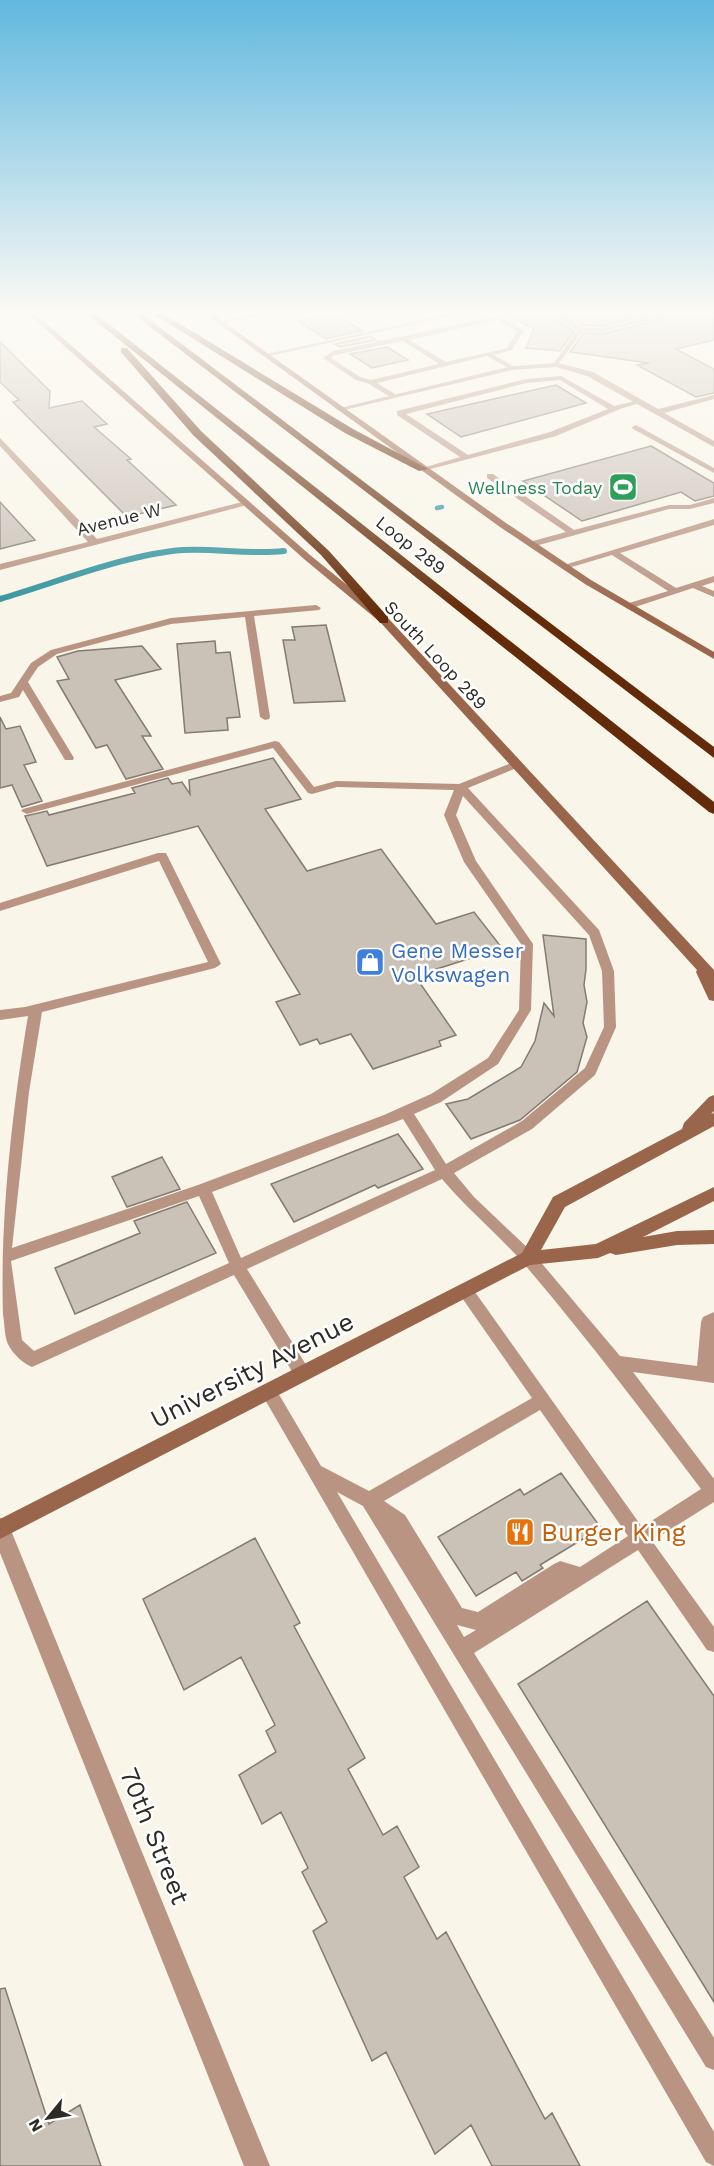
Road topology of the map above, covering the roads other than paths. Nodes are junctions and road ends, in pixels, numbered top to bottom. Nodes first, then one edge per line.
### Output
1 (141, 411) edge
2 (178, 411) edge
3 (214, 411) edge
4 (264, 411) edge
5 (316, 411) edge
6 (343, 411) edge
7 (408, 411) edge
8 (609, 411) edge
9 (660, 411) edge
10 (404, 412) joint
11 (657, 412) joint
12 (636, 427) dead end
13 (0, 441) edge
14 (714, 444) edge
15 (466, 458) junction
16 (423, 469) junction
17 (714, 471) edge
18 (490, 476) dead end
19 (714, 500) edge
20 (246, 504) junction
21 (714, 522) edge
22 (714, 529) edge
23 (572, 533) junction
24 (94, 542) junction
25 (532, 544) junction
26 (618, 551) junction
27 (565, 566) junction
28 (0, 567) edge
29 (714, 579) edge
30 (693, 585) junction
31 (674, 591) junction
32 (714, 594) edge
33 (629, 606) junction
34 (316, 608) dead end
35 (249, 614) junction
36 (384, 620) junction
37 (714, 656) edge
38 (23, 682) junction
39 (0, 699) edge
40 (265, 717) dead end
41 (714, 754) edge
42 (69, 758) dead end
43 (515, 765) junction
44 (461, 788) junction
45 (714, 809) edge
46 (27, 811) dead end
47 (0, 907) edge
48 (699, 964) junction
49 (714, 968) edge
50 (714, 979) edge
51 (714, 996) edge
52 (36, 1009) junction
53 (0, 1014) edge
54 (714, 1101) edge
55 (405, 1111) junction
56 (714, 1119) edge
57 (679, 1137) junction
58 (444, 1172) junction
59 (203, 1189) junction
60 (714, 1194) edge
61 (714, 1237) edge
62 (598, 1251) junction
63 (2, 1258) edge
64 (528, 1258) junction
65 (238, 1268) junction
66 (465, 1290) junction
67 (714, 1319) edge
68 (616, 1363) junction
69 (302, 1373) junction
70 (709, 1374) edge
71 (268, 1391) junction
72 (543, 1401) junction
73 (315, 1472) junction
74 (713, 1493) edge
75 (369, 1500) junction
76 (0, 1528) edge
77 (641, 1539) junction
78 (582, 1576) junction
79 (714, 1643) edge
80 (463, 1649) junction
81 (714, 2059) edge
82 (714, 2154) edge
83 (257, 2166) edge

1 - 20 main road, South Loop 289
2 - 36 highway
3 - 45 highway, Loop 289
4 - 41 highway, Loop 289
5 - 16 highway
6 - 16 main road
7 - 10 lane
8 - 15 lane
9 - 11 street
10 - 15 lane
11 - 14 street
12 - 17 lane
13 - 24 street
15 - 16 lane
16 - 25 main road
18 - 23 lane
19 - 23 lane
20 - 24 street, Avenue W
20 - 36 main road, South Loop 289
21 - 26 lane
22 - 26 lane
23 - 25 lane
24 - 28 street, Avenue W
25 - 27 main road
26 - 27 lane
26 - 31 lane
27 - 33 main road
29 - 30 lane
30 - 31 lane
30 - 32 lane
31 - 33 lane
33 - 37 main road
34 - 35 lane
35 - 38 lane
35 - 40 lane
36 - 43 main road, South Loop 289
38 - 39 lane
38 - 42 lane
43 - 44 lane
43 - 48 main road, South Loop 289
44 - 46 lane
44 - 55 lane
44 - 58 lane
47 - 52 lane
48 - 49 main road
48 - 50 main road, South Loop 289
48 - 51 main road
52 - 53 lane
52 - 63 lane
54 - 57 main road
55 - 58 lane
55 - 59 lane
56 - 57 main road
57 - 64 main road
58 - 64 lane
58 - 65 lane
59 - 63 lane
59 - 65 lane
60 - 62 main road, University Avenue
61 - 62 main road
62 - 64 main road, University Avenue
63 - 65 lane
64 - 66 main road, University Avenue
64 - 68 lane
65 - 69 lane
66 - 69 main road, University Avenue
66 - 72 lane
67 - 70 lane
68 - 70 lane
68 - 74 lane
69 - 71 main road, University Avenue
71 - 73 lane
71 - 76 main road, University Avenue
72 - 75 lane
72 - 77 lane
73 - 75 lane
73 - 82 lane
74 - 77 lane
75 - 78 lane
75 - 80 lane
76 - 83 street, 70th Street
77 - 78 lane
77 - 79 lane
78 - 80 lane
80 - 81 lane

